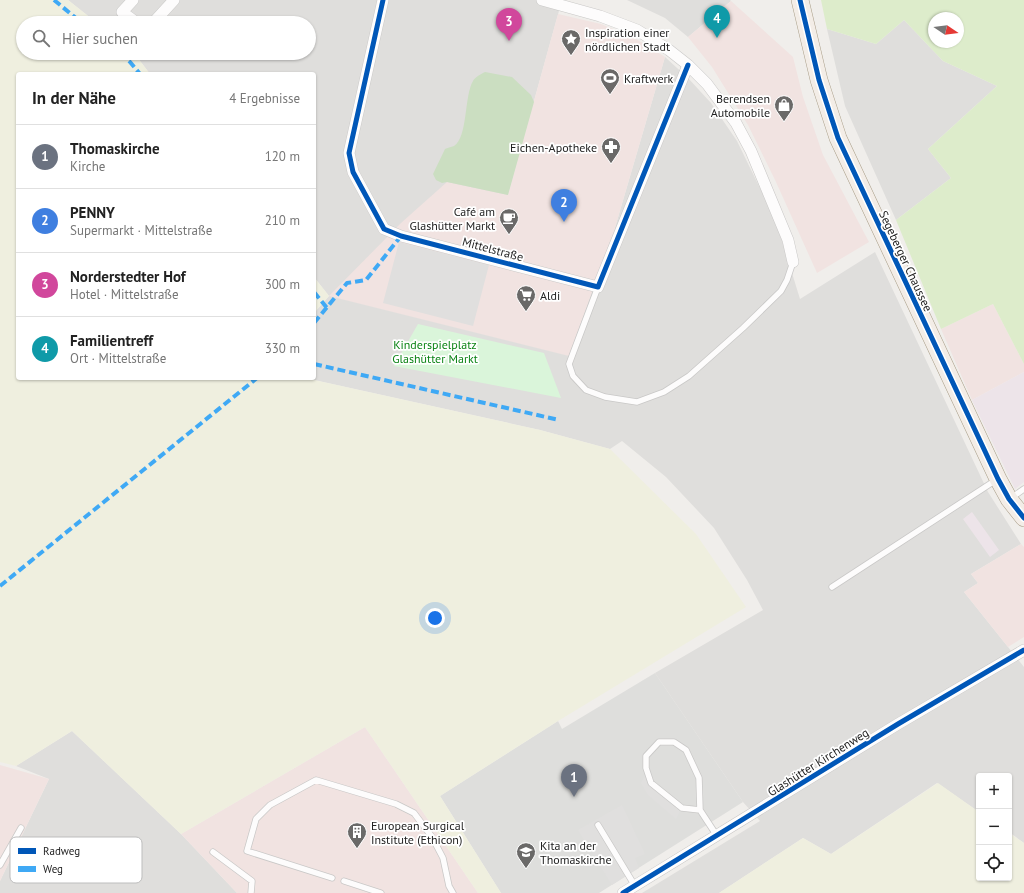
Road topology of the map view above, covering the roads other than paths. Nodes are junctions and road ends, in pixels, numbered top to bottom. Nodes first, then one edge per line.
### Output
1 (133, 0) edge
2 (174, 0) edge
3 (383, 0) edge
4 (542, 0) edge
5 (800, 0) edge
6 (557, 2) edge
7 (127, 16) edge
8 (159, 16) edge
9 (688, 65) junction
10 (793, 262) joint
11 (598, 287) junction
12 (998, 479) junction
13 (1024, 489) edge
14 (1009, 499) junction
15 (1024, 518) edge
16 (832, 587) dead end
17 (1024, 650) edge
18 (700, 810) junction
19 (598, 824) dead end
20 (21, 828) dead end
21 (717, 836) junction
22 (16, 837) edge
23 (10, 847) edge
24 (213, 852) dead end
25 (0, 865) edge
26 (332, 878) dead end
27 (344, 881) dead end
28 (635, 886) junction
29 (251, 893) edge
30 (381, 893) edge
31 (453, 893) edge
32 (623, 893) edge

1 - 7 street
2 - 8 street
3 - 11 street, Mittelstraße
4 - 6 street
5 - 12 main road, Segeberger Chaussee
6 - 9 street
9 - 10 street
9 - 11 street
10 - 11 lane
12 - 14 main road, Segeberger Chaussee
12 - 16 lane
13 - 14 lane
14 - 15 main road, Segeberger Chaussee
17 - 21 street, Glashütter Kirchenweg
18 - 18 lane
18 - 21 lane
19 - 28 lane
20 - 22 lane
21 - 28 street, Glashütter Kirchenweg
23 - 25 lane
24 - 29 lane
26 - 31 lane
27 - 30 lane
28 - 32 street, Glashütter Kirchenweg

